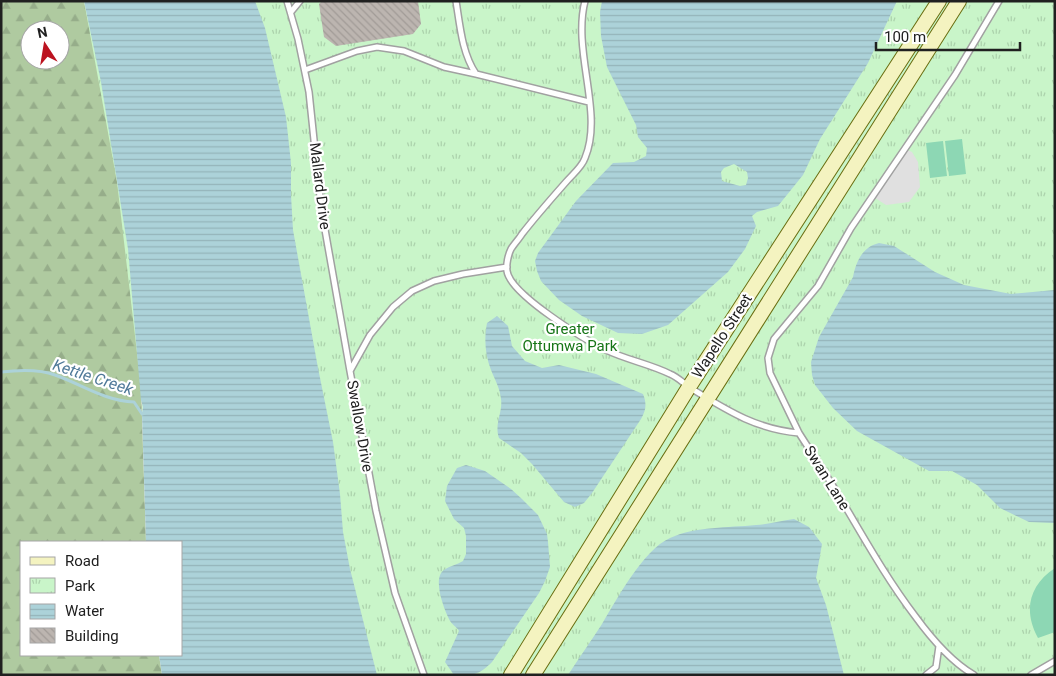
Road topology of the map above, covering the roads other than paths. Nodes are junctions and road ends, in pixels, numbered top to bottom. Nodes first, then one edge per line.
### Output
1 (287, 1) edge
2 (300, 1) edge
3 (456, 1) edge
4 (585, 1) edge
5 (939, 1) edge
6 (959, 1) edge
7 (998, 1) edge
8 (291, 12) junction
9 (305, 70) junction
10 (476, 74) junction
11 (589, 102) junction
12 (507, 268) junction
13 (350, 371) junction
14 (690, 387) junction
15 (709, 399) junction
16 (799, 433) junction
17 (939, 646) junction
18 (1055, 662) edge
19 (424, 675) edge
20 (511, 675) edge
21 (533, 675) edge
22 (926, 675) edge
23 (974, 675) edge
24 (1031, 675) edge

1 - 8 lane, Mallard Drive
2 - 8 lane
3 - 10 lane
4 - 11 lane
5 - 14 main road, Wapello Street
6 - 15 main road, Wapello Street
7 - 16 lane
8 - 9 lane, Mallard Drive
9 - 10 lane
9 - 13 lane, Mallard Drive
10 - 11 lane
11 - 12 lane
12 - 13 lane, Swallow Drive
12 - 14 lane, Swan Lane
13 - 19 lane, Swallow Drive
14 - 15 lane, Swan Lane
14 - 20 main road, Wapello Street
15 - 16 lane, Swan Lane
15 - 21 main road, Wapello Street
16 - 17 lane, Swan Lane
17 - 22 lane
17 - 23 lane, Swan Lane
18 - 24 lane

